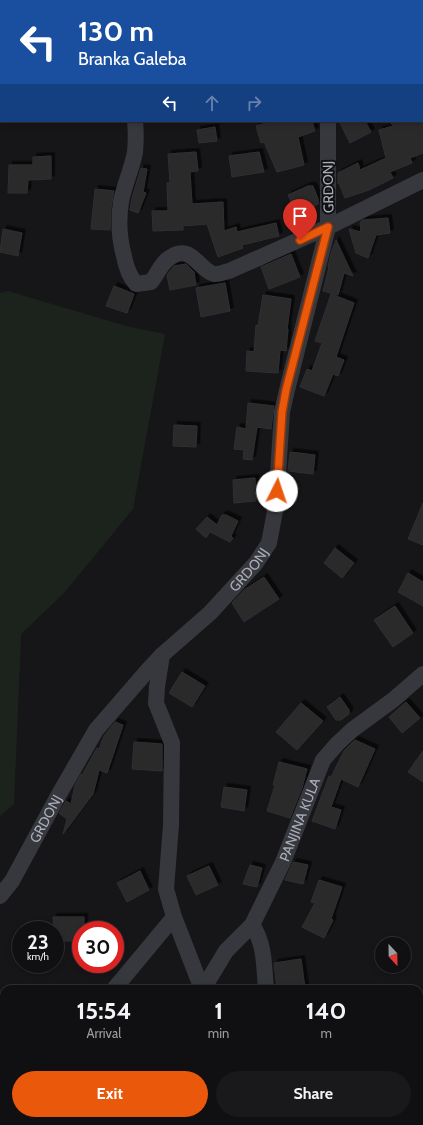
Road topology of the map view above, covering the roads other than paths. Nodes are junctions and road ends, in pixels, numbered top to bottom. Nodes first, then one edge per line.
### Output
1 (135, 122) edge
2 (328, 122) edge
3 (423, 180) edge
4 (328, 227) junction
5 (162, 655) junction
6 (423, 674) edge
7 (0, 896) edge
8 (174, 917) junction
9 (252, 925) junction
10 (117, 985) edge
11 (201, 985) edge
12 (205, 985) edge
13 (265, 985) edge

1 - 4 street
2 - 4 street, GRDONJ
3 - 4 street
4 - 5 street, GRDONJ
5 - 7 street, GRDONJ
5 - 8 street
6 - 9 street, PANJINA KULA
8 - 10 street
8 - 11 street
9 - 12 street, PANJINA KULA
9 - 13 street

